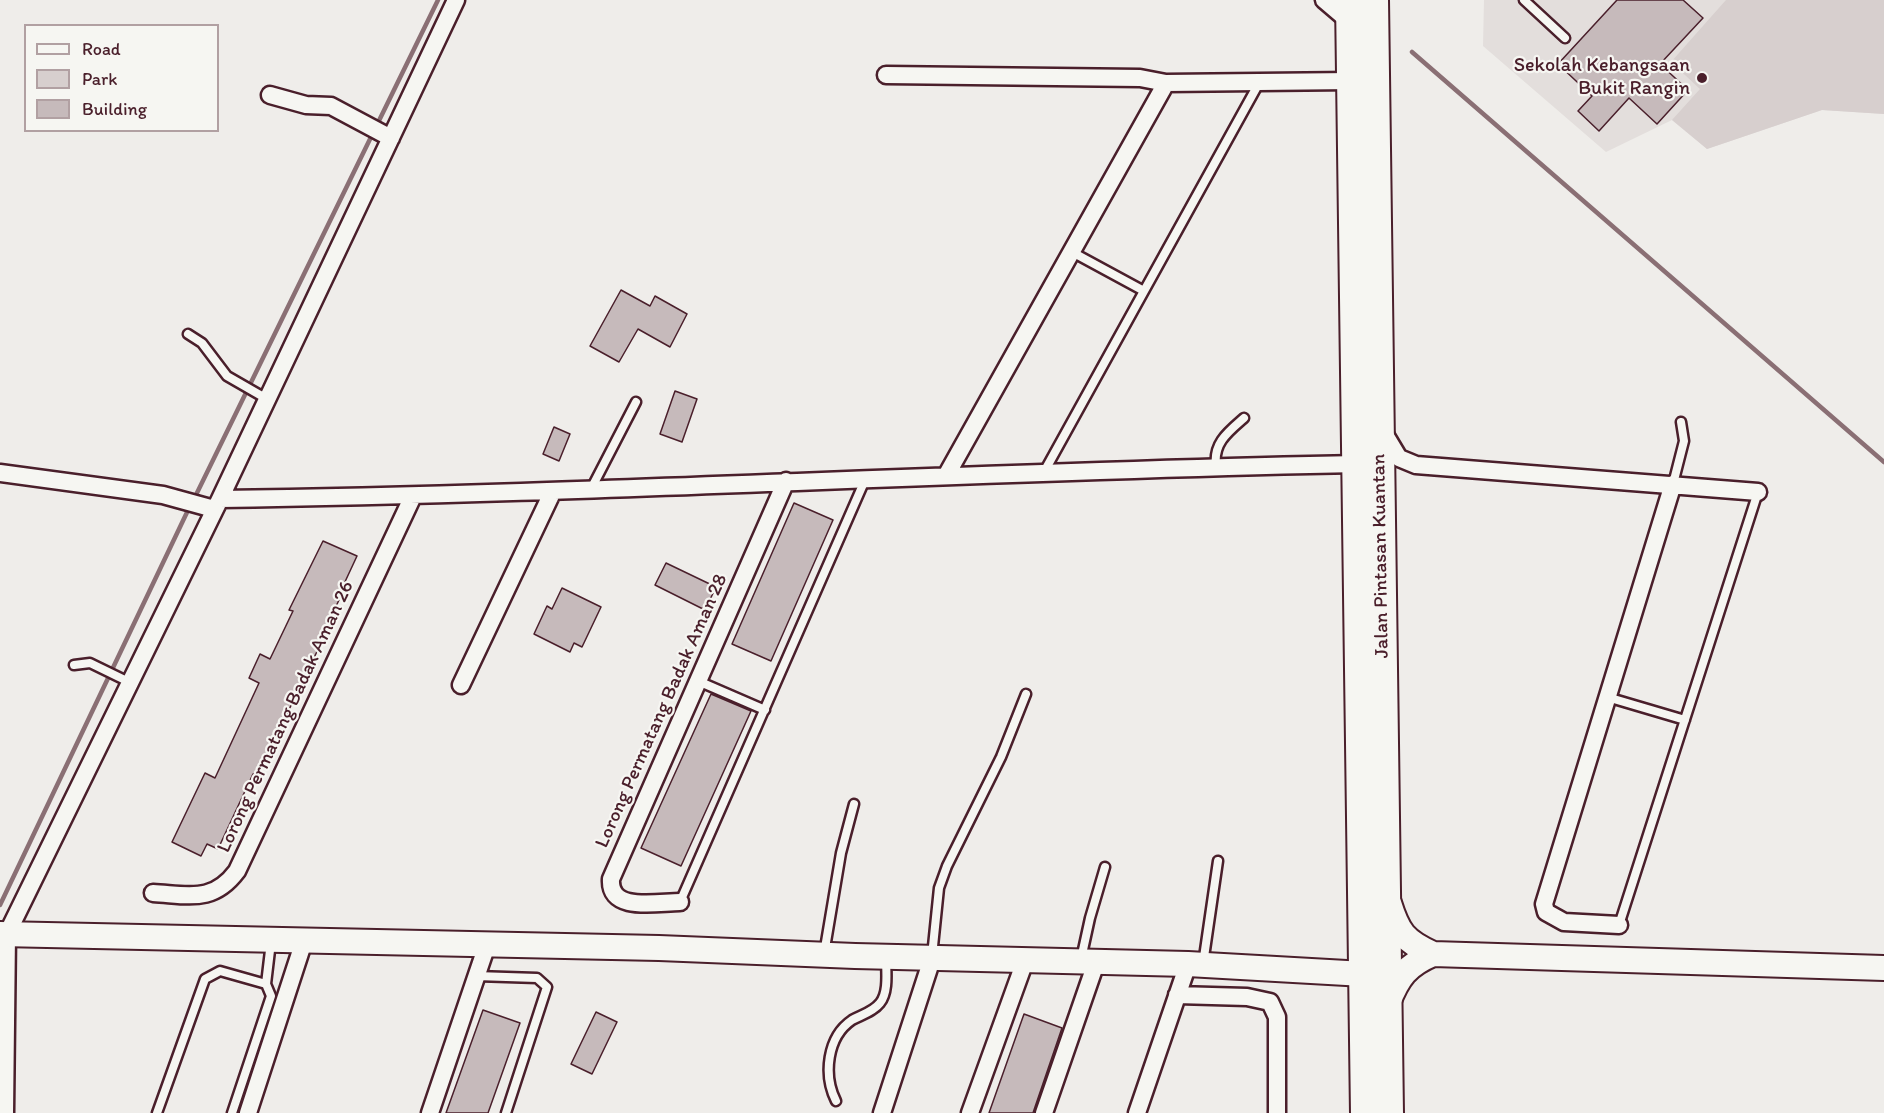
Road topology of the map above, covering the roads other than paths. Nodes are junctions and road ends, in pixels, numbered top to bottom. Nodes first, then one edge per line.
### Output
1 (456, 0) edge
2 (1324, 0) edge
3 (1373, 0) edge
4 (1524, 0) edge
5 (1351, 12) edge
6 (1565, 38) dead end
7 (886, 75) dead end
8 (1352, 81) junction
9 (1259, 82) junction
10 (1166, 83) junction
11 (270, 95) dead end
12 (391, 138) junction
13 (1072, 252) junction
14 (1144, 291) junction
15 (188, 334) dead end
16 (261, 396) junction
17 (636, 402) dead end
18 (1244, 418) dead end
19 (1378, 421) junction
20 (1681, 422) dead end
21 (1357, 464) junction
22 (1416, 465) junction
23 (1216, 466) junction
24 (1044, 472) junction
25 (0, 473) edge
26 (946, 476) junction
27 (865, 480) junction
28 (786, 481) junction
29 (1673, 484) junction
30 (591, 490) junction
31 (553, 491) junction
32 (1758, 492) joint
33 (412, 496) junction
34 (1380, 503) junction
35 (217, 504) junction
36 (74, 665) dead end
37 (698, 681) junction
38 (129, 682) junction
39 (461, 684) dead end
40 (1026, 694) dead end
41 (1607, 697) junction
42 (765, 710) junction
43 (1685, 720) junction
44 (854, 804) dead end
45 (1218, 861) dead end
46 (1105, 867) dead end
47 (1386, 892) junction
48 (153, 893) dead end
49 (680, 902) joint
50 (1619, 925) joint
51 (3, 934) edge
52 (304, 941) junction
53 (271, 942) junction
54 (487, 945) junction
55 (1433, 954) junction
56 (823, 955) junction
57 (1086, 956) junction
58 (886, 957) junction
59 (932, 959) junction
60 (1025, 962) junction
61 (1195, 965) junction
62 (1884, 968) edge
63 (1364, 974) junction
64 (476, 976) junction
65 (266, 984) junction
66 (1177, 995) junction
67 (1387, 1006) junction
68 (836, 1101) dead end
69 (4, 1104) edge
70 (157, 1113) edge
71 (232, 1113) edge
72 (248, 1113) edge
73 (430, 1113) edge
74 (506, 1113) edge
75 (882, 1113) edge
76 (970, 1113) edge
77 (1044, 1113) edge
78 (1137, 1113) edge
79 (1277, 1113) edge
80 (1366, 1113) edge
81 (1388, 1113) edge

1 - 12 street
2 - 5 street
3 - 19 highway, Jalan Pintasan Kuantan
4 - 6 lane
5 - 8 highway, Jalan Pintasan Kuantan
7 - 10 street
8 - 9 street
8 - 21 highway, Jalan Pintasan Kuantan
9 - 10 street
9 - 14 lane
10 - 13 street
11 - 12 street
12 - 16 street
13 - 14 lane
13 - 26 street
14 - 24 lane
15 - 16 lane
16 - 35 street
17 - 30 lane
18 - 23 lane
19 - 22 street
19 - 34 highway, Jalan Pintasan Kuantan
20 - 29 lane
21 - 23 street
21 - 63 highway, Jalan Pintasan Kuantan
22 - 29 street
22 - 34 street
23 - 24 street
24 - 26 street
25 - 35 street
26 - 27 street
27 - 28 street
27 - 42 lane
28 - 30 street
28 - 37 street, Lorong Permatang Badak Aman 28
29 - 32 street
29 - 41 street
30 - 31 street
31 - 33 street
31 - 39 street
32 - 43 lane
33 - 35 street
33 - 48 street, Lorong Permatang Badak Aman 26
34 - 47 highway, Jalan Pintasan Kuantan
35 - 38 street
36 - 38 lane
37 - 42 lane
37 - 49 street, Lorong Permatang Badak Aman 28
38 - 51 street
40 - 59 lane
41 - 43 lane
41 - 50 street
42 - 49 lane
43 - 50 lane
44 - 56 lane
45 - 61 lane
46 - 57 lane
47 - 55 street
47 - 67 highway, Jalan Pintasan Kuantan
51 - 53 street
51 - 69 street
52 - 53 street
52 - 54 street
52 - 72 street
53 - 65 lane
54 - 56 street
54 - 64 street
55 - 62 street
55 - 67 street
56 - 58 street
57 - 60 street
57 - 61 street
57 - 77 street
58 - 59 street
58 - 68 lane
59 - 60 street
59 - 75 street
60 - 76 street
61 - 63 street
61 - 66 street
63 - 80 highway, Jalan Pintasan Kuantan
64 - 73 street
64 - 74 lane
65 - 70 lane
65 - 71 lane
66 - 78 street
66 - 79 street
67 - 81 highway, Jalan Pintasan Kuantan

